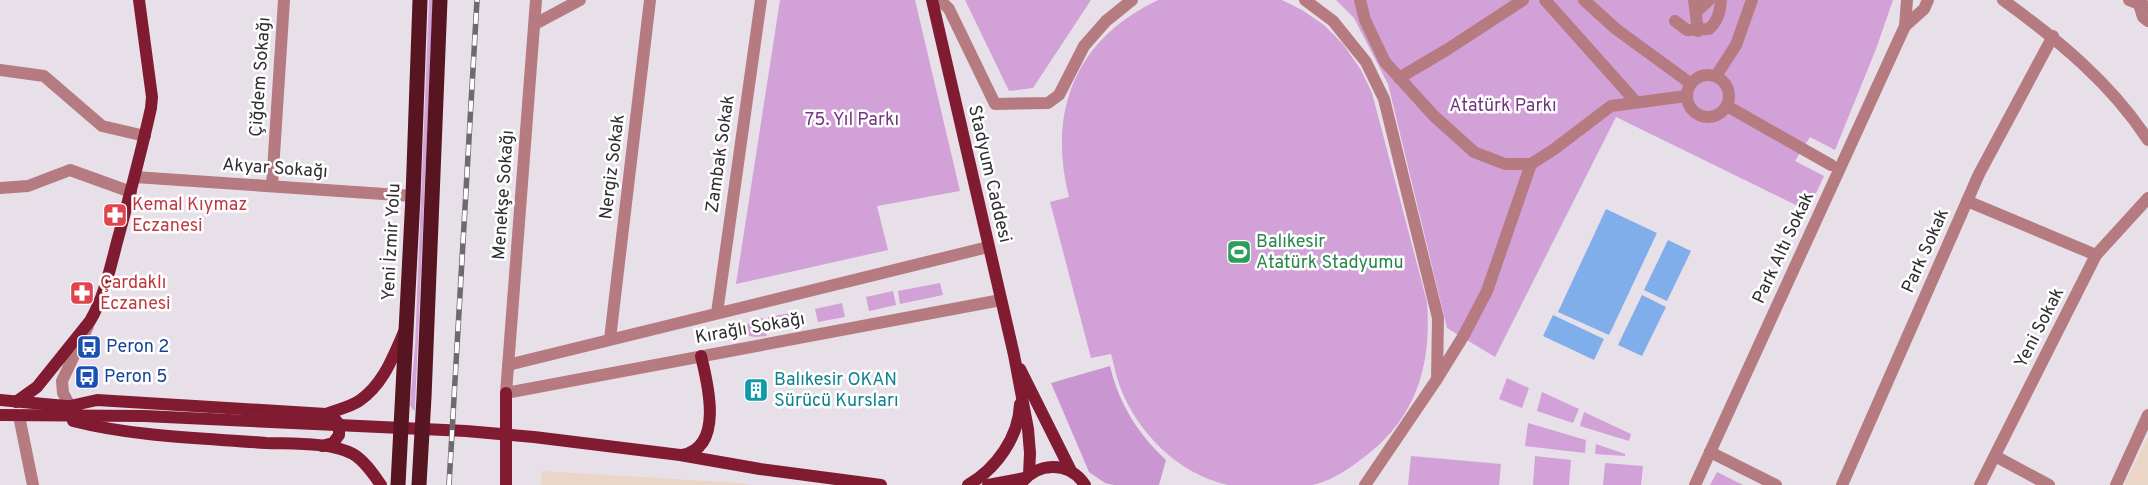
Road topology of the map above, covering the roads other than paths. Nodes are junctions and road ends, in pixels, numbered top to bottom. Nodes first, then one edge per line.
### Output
1 (139, 0) edge
2 (284, 0) edge
3 (420, 0) edge
4 (440, 0) edge
5 (536, 0) edge
6 (580, 0) edge
7 (650, 0) edge
8 (761, 0) edge
9 (932, 0) edge
10 (940, 0) edge
11 (1132, 0) edge
12 (1305, 0) edge
13 (1360, 0) edge
14 (1523, 0) edge
15 (1544, 0) edge
16 (1584, 0) edge
17 (1709, 0) edge
18 (1721, 0) edge
19 (1752, 0) edge
20 (1907, 0) edge
21 (1928, 0) edge
22 (2004, 0) edge
23 (2138, 4) edge
24 (1695, 6) edge
25 (1675, 20) dead end
26 (2148, 21) edge
27 (535, 24) junction
28 (1905, 26) junction
29 (1698, 31) junction
30 (2053, 36) junction
31 (0, 70) edge
32 (1716, 76) junction
33 (1399, 78) junction
34 (1690, 83) junction
35 (1686, 96) junction
36 (1636, 102) junction
37 (1727, 106) junction
38 (145, 136) junction
39 (2148, 140) edge
40 (1531, 164) junction
41 (1831, 165) dead end
42 (135, 178) junction
43 (272, 186) junction
44 (0, 188) edge
45 (131, 192) junction
46 (413, 196) junction
47 (2148, 198) edge
48 (1967, 201) junction
49 (988, 247) junction
50 (2096, 255) junction
51 (1001, 300) junction
52 (717, 313) junction
53 (90, 321) junction
54 (406, 328) junction
55 (610, 339) junction
56 (1014, 355) junction
57 (701, 356) junction
58 (508, 365) junction
59 (1437, 379) junction
60 (506, 393) junction
61 (1020, 394) junction
62 (0, 400) edge
63 (16, 402) junction
64 (70, 406) junction
65 (326, 414) junction
66 (0, 415) edge
67 (2148, 415) edge
68 (19, 416) junction
69 (54, 416) junction
70 (144, 416) junction
71 (322, 446) junction
72 (1710, 452) junction
73 (680, 455) junction
74 (1996, 456) junction
75 (1071, 470) junction
76 (1024, 479) edge
77 (508, 482) edge
78 (32, 485) edge
79 (381, 485) edge
80 (398, 485) edge
81 (419, 485) edge
82 (881, 485) edge
83 (968, 485) edge
84 (988, 485) edge
85 (1085, 485) edge
86 (1365, 485) edge
87 (1695, 485) edge
88 (1776, 485) edge
89 (1842, 485) edge
90 (1980, 485) edge
91 (2049, 485) edge
92 (2116, 485) edge

1 - 38 main road
2 - 43 street, Çiğdem Sokağı
3 - 46 highway, Yeni İzmir Yolu
4 - 81 highway
5 - 27 street, Menekşe Sokağı
6 - 27 street
7 - 55 street, Nergiz Sokak
8 - 52 street, Zambak Sokak
9 - 49 main road, Stadyum Caddesi
10 - 11 street
12 - 59 street
13 - 33 street
14 - 33 street
15 - 36 street
16 - 34 street
17 - 24 street
18 - 29 street
19 - 32 street
20 - 28 street
21 - 28 street
22 - 30 street
23 - 26 street
24 - 29 street
25 - 29 street
27 - 58 street, Menekşe Sokağı
28 - 72 street, Park Altı Sokak
30 - 39 street
30 - 48 street, Park Sokak
31 - 38 street
32 - 34 street
32 - 37 street
33 - 40 street
34 - 35 street
35 - 36 street
35 - 37 street
36 - 40 street
37 - 41 street
38 - 42 main road
40 - 59 street
42 - 43 street, Akyar Sokağı
42 - 45 main road
43 - 46 street, Akyar Sokağı
44 - 45 street
45 - 53 main road
46 - 54 highway, Yeni İzmir Yolu
47 - 50 street, Yeni Sokak
48 - 50 street
48 - 89 street, Park Sokak
49 - 51 main road, Stadyum Caddesi
49 - 52 street, Kırağlı Sokağı
50 - 74 street, Yeni Sokak
51 - 56 main road, Stadyum Caddesi
51 - 57 street, Kırağlı Sokağı
52 - 55 street, Kırağlı Sokağı
53 - 63 main road
53 - 64 street
54 - 65 main road
54 - 80 highway, Yeni İzmir Yolu
55 - 58 street, Kırağlı Sokağı
56 - 61 main road
56 - 75 main road
57 - 60 street, Kırağlı Sokağı
57 - 73 main road
58 - 60 street, Menekşe Sokağı
59 - 86 street
60 - 77 main road
61 - 76 main road
61 - 83 main road
62 - 63 main road
63 - 64 main road
64 - 65 main road
64 - 70 main road
65 - 71 main road
66 - 68 main road
67 - 92 street
68 - 69 main road
68 - 78 street
69 - 70 main road
69 - 71 main road
70 - 73 main road
71 - 79 main road
72 - 87 street, Park Altı Sokak
72 - 88 street
73 - 82 main road
74 - 90 street, Yeni Sokak
74 - 91 street
75 - 76 main road
75 - 85 main road
76 - 84 main road

